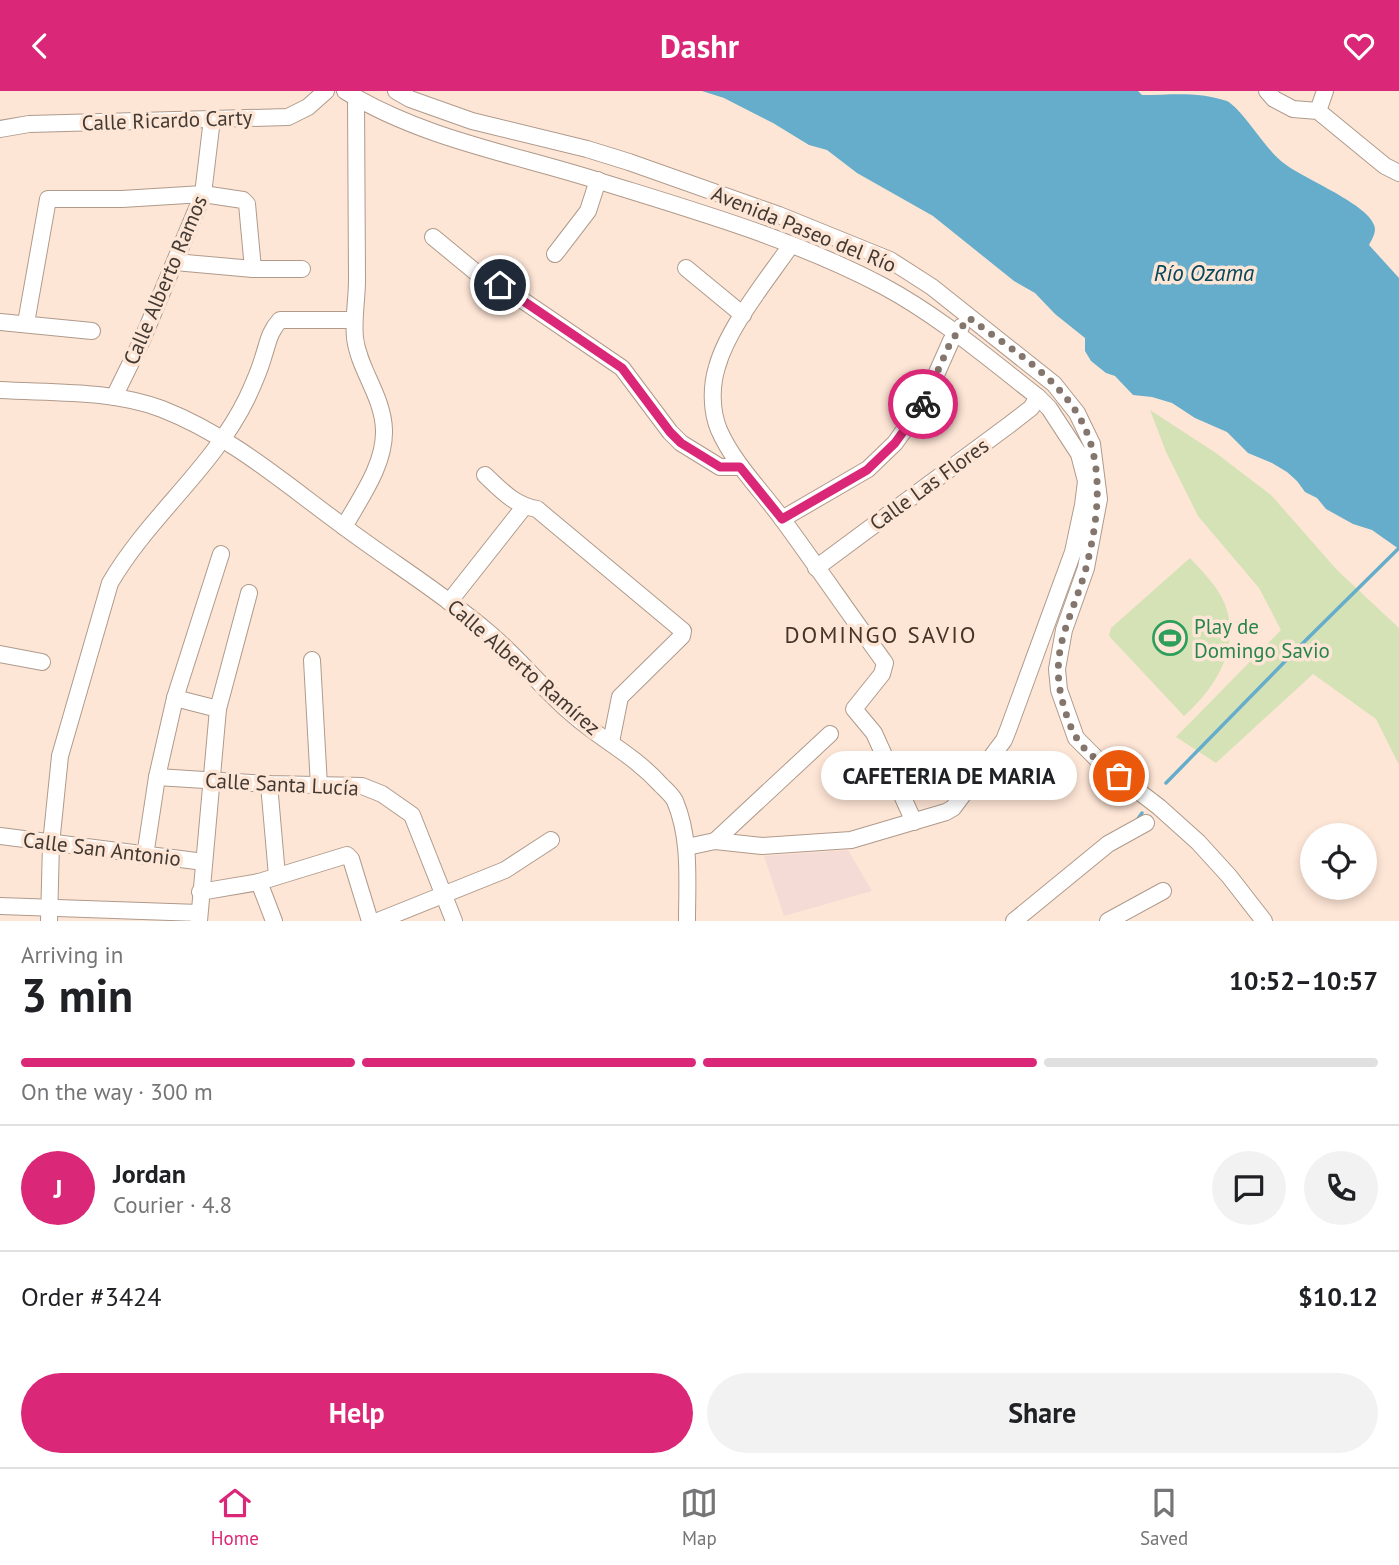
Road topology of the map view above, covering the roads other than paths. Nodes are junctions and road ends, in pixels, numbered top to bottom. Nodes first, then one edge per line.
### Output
1 (326, 91) edge
2 (396, 91) edge
3 (1267, 91) edge
4 (1325, 91) edge
5 (351, 94) edge
6 (1318, 111) junction
7 (212, 119) junction
8 (0, 129) edge
9 (1399, 173) edge
10 (598, 180) junction
11 (203, 194) junction
12 (433, 237) dead end
13 (791, 245) junction
14 (555, 254) dead end
15 (175, 262) junction
16 (686, 268) dead end
17 (253, 269) junction
18 (302, 269) dead end
19 (743, 315) junction
20 (969, 318) junction
21 (354, 320) junction
22 (0, 322) edge
23 (26, 323) junction
24 (92, 331) dead end
25 (955, 333) junction
26 (0, 390) edge
27 (114, 397) junction
28 (1038, 397) junction
29 (224, 439) junction
30 (740, 467) junction
31 (485, 475) dead end
32 (524, 507) junction
33 (782, 519) junction
34 (344, 527) junction
35 (221, 554) dead end
36 (816, 568) junction
37 (249, 593) dead end
38 (449, 602) junction
39 (0, 654) edge
40 (312, 660) dead end
41 (42, 662) dead end
42 (175, 698) junction
43 (218, 709) junction
44 (830, 734) dead end
45 (611, 742) junction
46 (157, 777) junction
47 (212, 780) junction
48 (269, 784) junction
49 (319, 786) junction
50 (914, 822) junction
51 (1146, 823) dead end
52 (0, 836) edge
53 (551, 840) dead end
54 (715, 841) junction
55 (51, 844) junction
56 (687, 848) junction
57 (145, 856) junction
58 (204, 862) junction
59 (277, 876) junction
60 (259, 882) junction
61 (1163, 891) dead end
62 (200, 892) junction
63 (445, 894) junction
64 (0, 905) edge
65 (49, 914) edge
66 (199, 917) edge
67 (274, 921) edge
68 (370, 921) edge
69 (378, 921) edge
70 (454, 921) edge
71 (687, 921) edge
72 (1014, 921) edge
73 (1108, 921) edge
74 (1264, 921) edge

1 - 7 street, Calle Ricardo Carty
2 - 20 street, Avenida Paseo del Río
3 - 6 street
4 - 6 street
5 - 10 street, Avenida Paseo del Río
5 - 21 street
6 - 9 street
7 - 8 street, Calle Ricardo Carty
7 - 11 street, Calle Alberto Ramos
10 - 13 street, Avenida Paseo del Río
10 - 14 street
11 - 15 street, Calle Alberto Ramos
11 - 17 street
11 - 23 street
12 - 30 street
13 - 19 street
13 - 25 street, Avenida Paseo del Río
15 - 17 street
15 - 27 street, Calle Alberto Ramos
16 - 19 street
17 - 18 street
19 - 30 street
20 - 25 street
20 - 74 street, Avenida Paseo del Río
21 - 29 street
21 - 34 street
22 - 23 street
23 - 24 street
25 - 28 street, Avenida Paseo del Río
25 - 33 street
26 - 27 street, Calle Alberto Ramírez
27 - 29 street, Calle Alberto Ramírez
28 - 36 street, Calle Las Flores
28 - 50 street
29 - 34 street, Calle Alberto Ramírez
29 - 55 street
30 - 33 street
31 - 32 street
32 - 38 street
32 - 45 street
33 - 36 street
34 - 38 street, Calle Alberto Ramírez
35 - 42 street
36 - 50 street
37 - 43 street
38 - 45 street, Calle Alberto Ramírez
39 - 41 street
40 - 49 street
42 - 43 street
42 - 46 street
43 - 47 street
44 - 54 street
45 - 56 street, Calle Alberto Ramírez
46 - 47 street, Calle Santa Lucía
46 - 57 street
47 - 48 street, Calle Santa Lucía
47 - 58 street
48 - 49 street, Calle Santa Lucía
48 - 59 street
49 - 63 street, Calle Santa Lucía
50 - 54 street
51 - 72 street
52 - 55 street, Calle San Antonio
53 - 63 street
54 - 56 street
55 - 57 street, Calle San Antonio
55 - 65 street
56 - 71 street, Calle Alberto Ramírez
57 - 58 street, Calle San Antonio
58 - 62 street
59 - 60 street
59 - 68 street
60 - 62 street
60 - 67 street
61 - 73 street
62 - 66 street
63 - 69 street
63 - 70 street, Calle Santa Lucía
64 - 65 street
65 - 66 street

